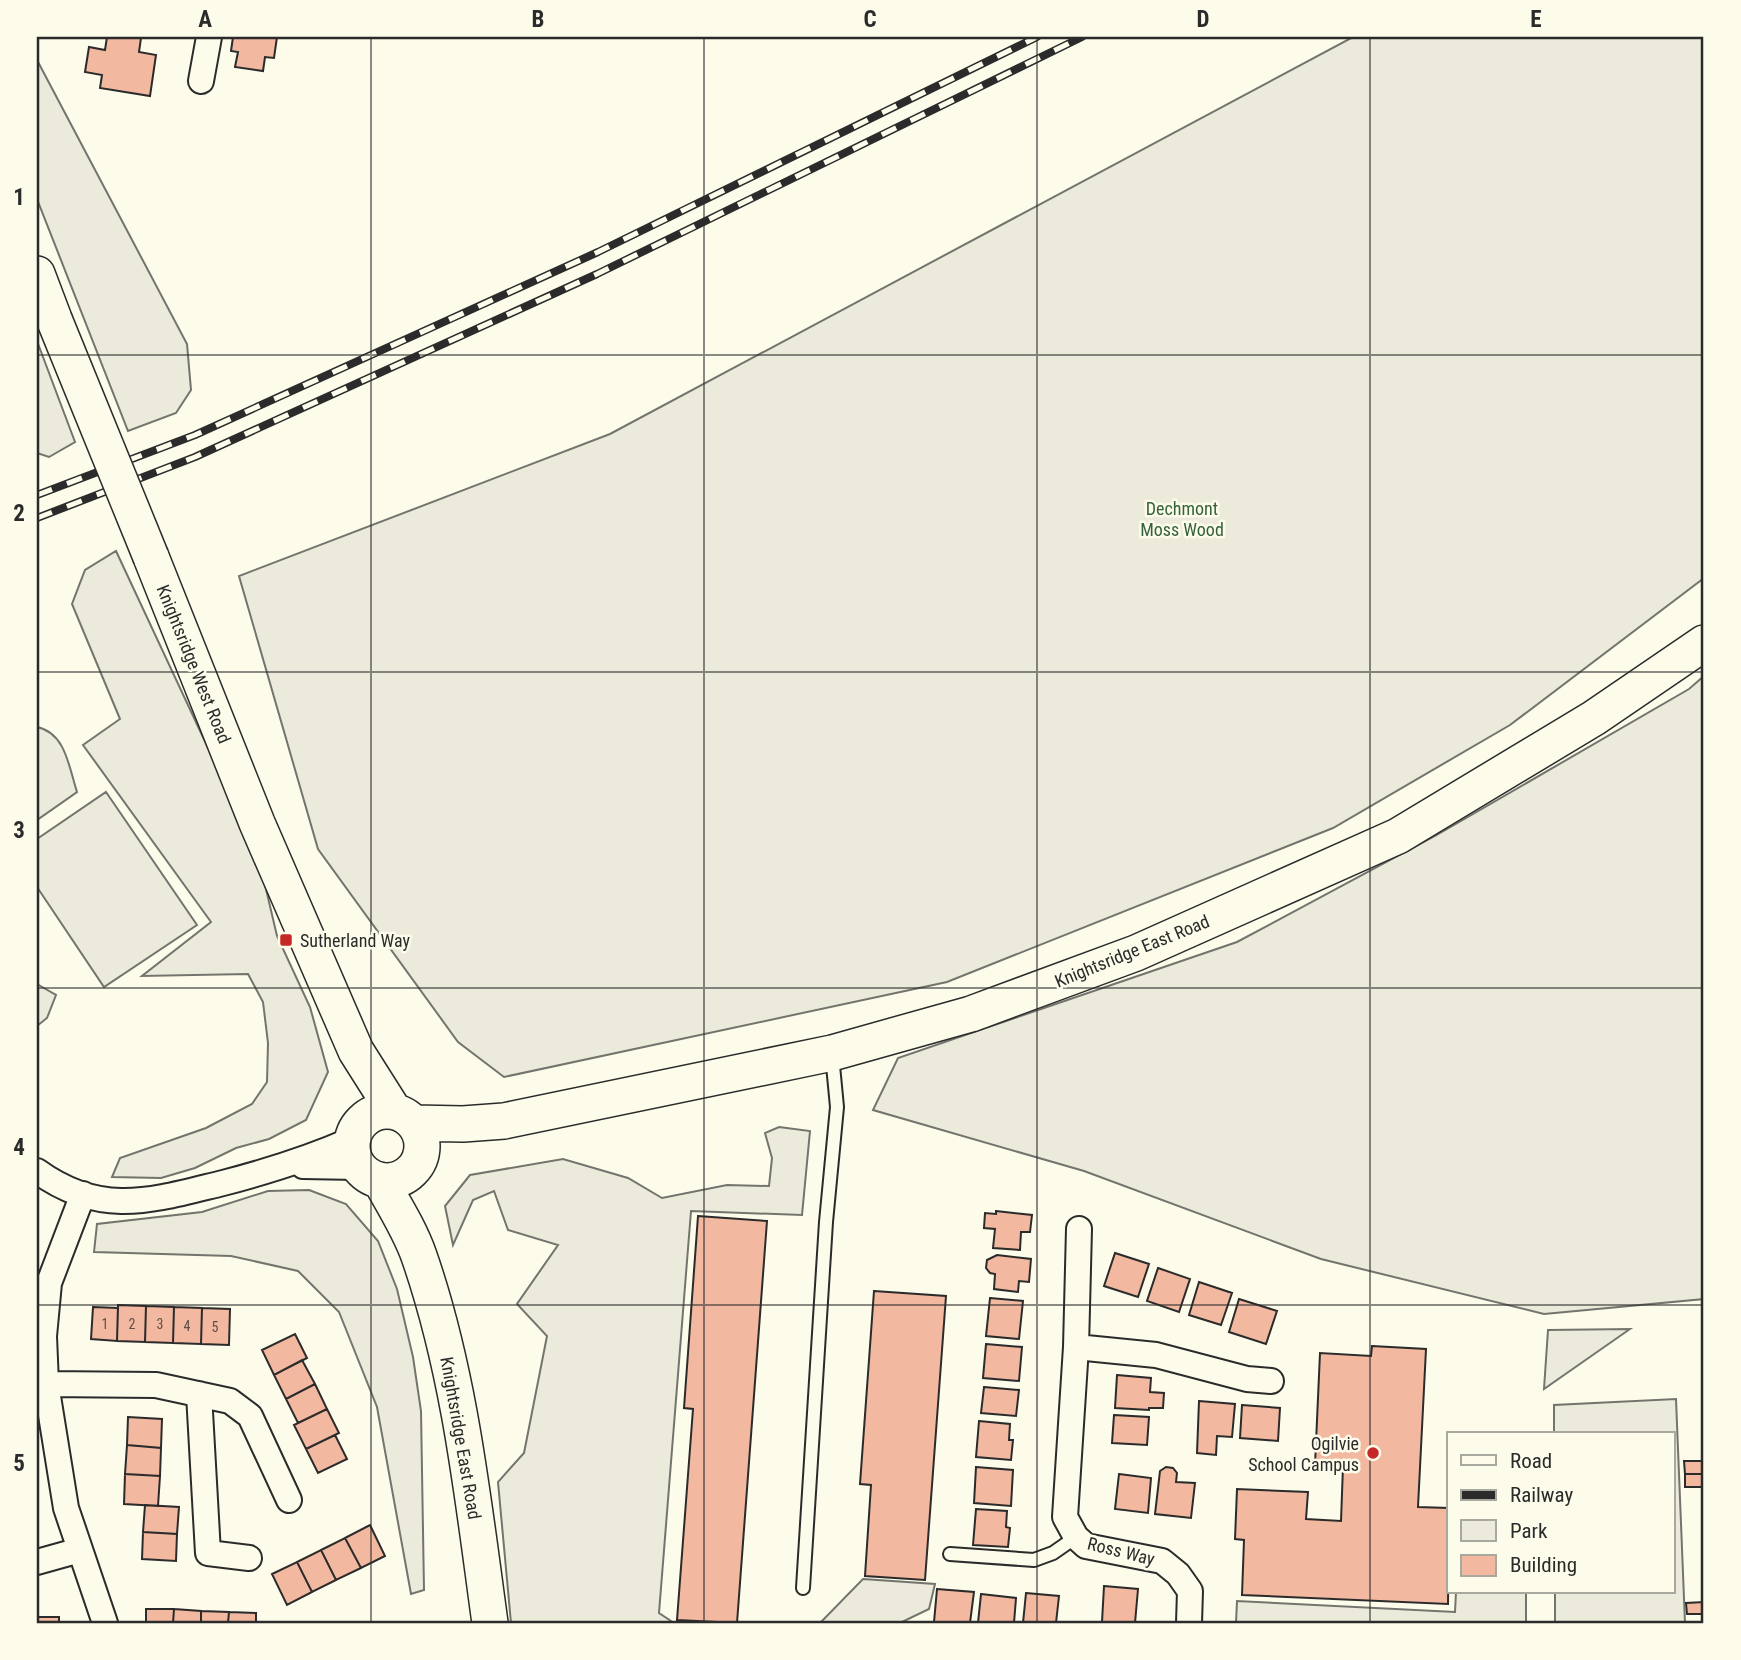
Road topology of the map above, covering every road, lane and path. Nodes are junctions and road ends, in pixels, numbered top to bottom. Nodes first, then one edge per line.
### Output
1 (209, 37) edge
2 (201, 81) dead end
3 (37, 274) edge
4 (1704, 643) edge
5 (832, 1053) junction
6 (386, 1146) junction
7 (37, 1171) edge
8 (83, 1194) junction
9 (1079, 1229) dead end
10 (1076, 1347) junction
11 (1272, 1381) dead end
12 (46, 1384) junction
13 (199, 1394) junction
14 (289, 1500) dead end
15 (1076, 1537) junction
16 (80, 1550) junction
17 (950, 1554) dead end
18 (249, 1558) dead end
19 (37, 1562) edge
20 (803, 1588) dead end
21 (105, 1623) edge
22 (490, 1623) edge
23 (1189, 1623) edge

1 - 2 street
3 - 6 street, Knightsridge West Road, bridge
4 - 5 street, Knightsridge East Road
5 - 6 street, Knightsridge East Road
5 - 20 lane
6 - 8 street
6 - 22 street, Knightsridge East Road
7 - 8 street
8 - 12 street
9 - 10 street, Ross Way
10 - 11 street
10 - 15 street, Ross Way
12 - 13 street
12 - 16 street
13 - 14 street
13 - 18 street
15 - 17 lane
15 - 23 street, Ross Way
16 - 19 street
16 - 21 street

